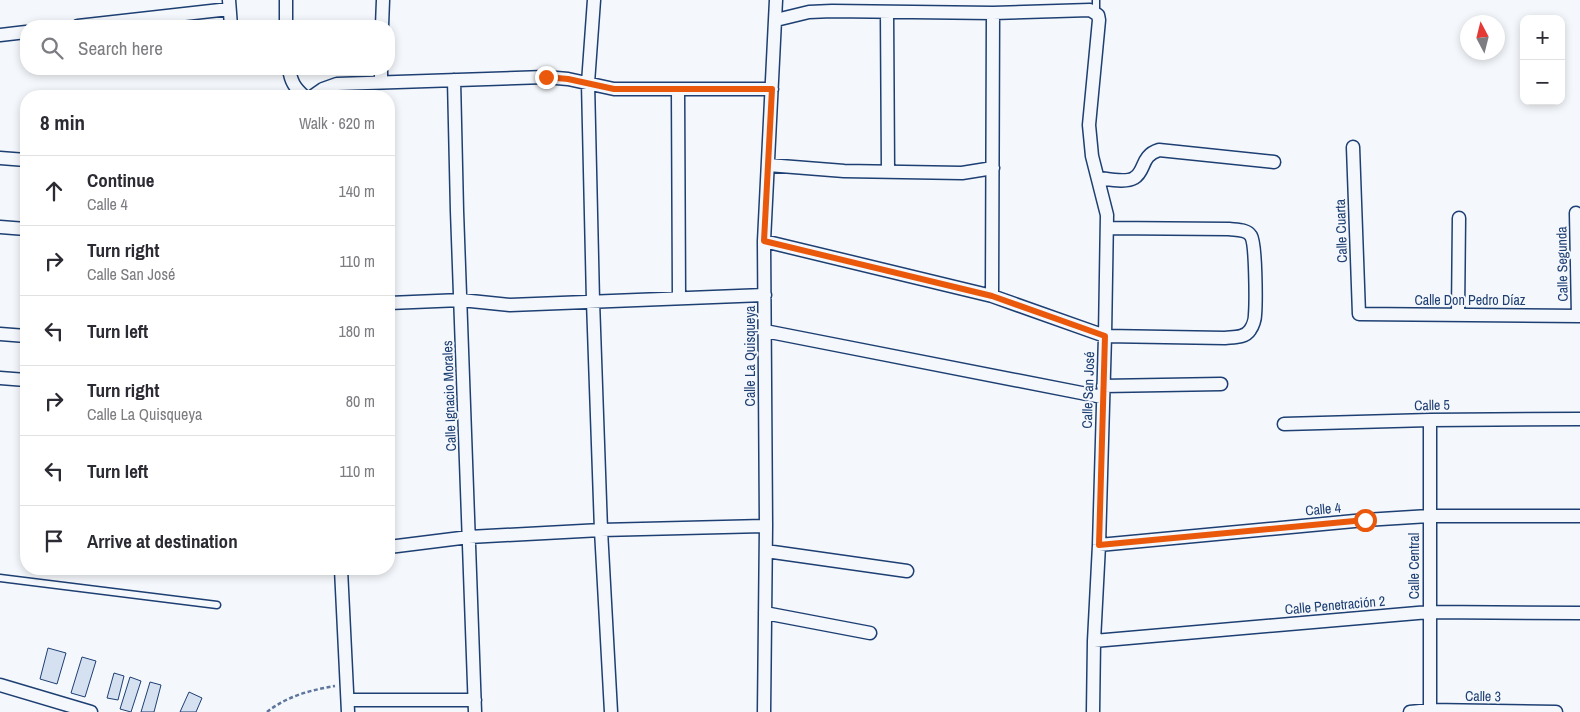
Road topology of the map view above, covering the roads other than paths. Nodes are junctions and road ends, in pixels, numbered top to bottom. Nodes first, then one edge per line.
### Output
1 (286, 0) edge
2 (383, 0) edge
3 (594, 0) edge
4 (776, 0) edge
5 (229, 4) edge
6 (1096, 6) edge
7 (887, 12) junction
8 (994, 13) junction
9 (124, 20) edge
10 (230, 20) edge
11 (286, 20) edge
12 (382, 20) edge
13 (776, 20) junction
14 (20, 33) edge
15 (0, 36) edge
16 (290, 75) edge
17 (381, 75) edge
18 (454, 80) junction
19 (381, 82) junction
20 (588, 83) junction
21 (772, 89) junction
22 (296, 90) edge
23 (322, 90) edge
24 (678, 90) junction
25 (1353, 147) dead end
26 (0, 158) edge
27 (20, 160) edge
28 (1274, 162) dead end
29 (768, 165) junction
30 (993, 168) junction
31 (888, 171) junction
32 (1099, 178) junction
33 (1576, 213) dead end
34 (1459, 218) dead end
35 (0, 226) edge
36 (20, 228) edge
37 (1106, 228) junction
38 (764, 241) junction
39 (765, 295) junction
40 (992, 296) junction
41 (679, 298) junction
42 (461, 300) junction
43 (593, 301) junction
44 (395, 302) edge
45 (1359, 314) joint
46 (1458, 314) junction
47 (1579, 316) edge
48 (765, 331) junction
49 (0, 334) edge
50 (20, 336) edge
51 (1105, 336) junction
52 (0, 378) edge
53 (20, 380) edge
54 (1221, 384) dead end
55 (1103, 392) junction
56 (1430, 420) junction
57 (1580, 420) edge
58 (1284, 424) dead end
59 (1429, 516) junction
60 (1580, 516) edge
61 (766, 526) junction
62 (601, 530) junction
63 (469, 537) junction
64 (1099, 545) junction
65 (395, 546) edge
66 (766, 551) junction
67 (907, 571) dead end
68 (341, 575) edge
69 (0, 578) edge
70 (217, 605) dead end
71 (1429, 612) junction
72 (765, 613) junction
73 (1580, 613) edge
74 (870, 633) dead end
75 (1094, 641) junction
76 (0, 685) edge
77 (348, 706) edge
78 (475, 706) edge
79 (1430, 711) edge
80 (91, 712) edge
81 (611, 712) edge
82 (764, 712) edge
83 (1093, 712) edge
84 (1410, 712) edge
85 (1556, 712) edge

1 - 11 street
2 - 12 street
3 - 20 street
4 - 13 street, Calle La Quisqueya
5 - 9 street
5 - 10 street
6 - 8 street
6 - 32 street, Calle San José
7 - 8 street
7 - 13 street
7 - 31 street
8 - 30 street
13 - 21 street, Calle La Quisqueya
14 - 15 street
16 - 22 street
17 - 19 street
18 - 19 street
18 - 20 street
18 - 42 street, Calle Ignacio Morales
19 - 23 street
20 - 24 street
20 - 43 street
21 - 24 street
21 - 29 street, Calle La Quisqueya
24 - 41 street
25 - 45 street, Calle Cuarta
26 - 27 street
28 - 32 street
29 - 31 street
29 - 38 street, Calle La Quisqueya
30 - 31 street
30 - 40 street
32 - 37 street, Calle San José
33 - 47 street, Calle Segunda
34 - 46 street
35 - 36 street
37 - 51 street, Calle San José
37 - 51 street
38 - 39 street, Calle La Quisqueya
38 - 40 street
39 - 41 street
39 - 48 street, Calle La Quisqueya
40 - 51 street
41 - 43 street
42 - 43 street
42 - 44 street
42 - 63 street, Calle Ignacio Morales
43 - 62 street
45 - 46 street, Calle Don Pedro Díaz
46 - 47 street, Calle Don Pedro Díaz
48 - 55 street
48 - 61 street, Calle La Quisqueya
49 - 50 street
51 - 55 street, Calle San José
52 - 53 street
54 - 55 street
55 - 64 street, Calle San José
56 - 57 street, Calle 5
56 - 58 street, Calle 5
56 - 59 street, Calle Central
59 - 60 street, Calle 4
59 - 64 street, Calle 4
59 - 71 street, Calle Central
61 - 62 street
61 - 66 street, Calle La Quisqueya
62 - 63 street
62 - 81 street
63 - 65 street
63 - 78 street, Calle Ignacio Morales
64 - 75 street, Calle San José
66 - 67 street
66 - 72 street, Calle La Quisqueya
68 - 77 street
69 - 70 lane
71 - 73 street, Calle Penetración 2
71 - 75 street, Calle Penetración 2
71 - 79 street, Calle Central
72 - 74 street
72 - 82 street, Calle La Quisqueya
75 - 83 street, Calle San José
76 - 80 street
77 - 78 street
79 - 84 street, Calle 3
79 - 85 street, Calle 3

